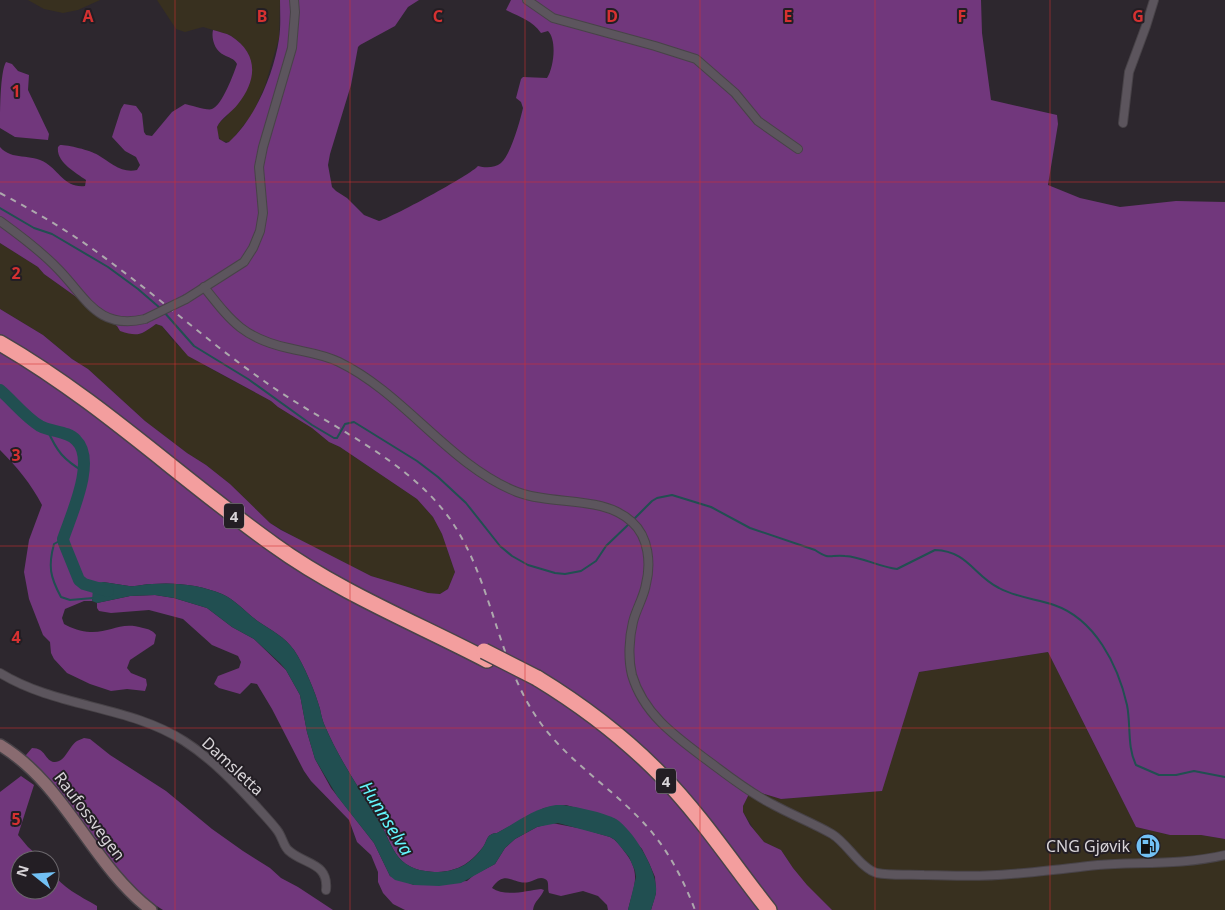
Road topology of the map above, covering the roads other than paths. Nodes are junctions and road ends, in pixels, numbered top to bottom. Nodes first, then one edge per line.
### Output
1 (294, 0) edge
2 (527, 0) edge
3 (1154, 0) edge
4 (1123, 122) dead end
5 (798, 149) dead end
6 (0, 221) edge
7 (204, 286) junction
8 (0, 335) edge
9 (0, 343) edge
10 (485, 655) junction
11 (0, 673) edge
12 (537, 682) junction
13 (0, 745) edge
14 (1225, 855) edge
15 (326, 890) dead end
16 (150, 910) edge
17 (760, 910) edge
18 (769, 910) edge

1 - 7 street
2 - 5 street
3 - 4 street
6 - 7 street, bridge
7 - 14 street
8 - 10 highway, 4
9 - 10 highway, 4
10 - 12 highway, 4
11 - 15 street, Damsletta
12 - 17 highway, 4
12 - 18 highway, 4
13 - 16 main road, Raufossvegen

